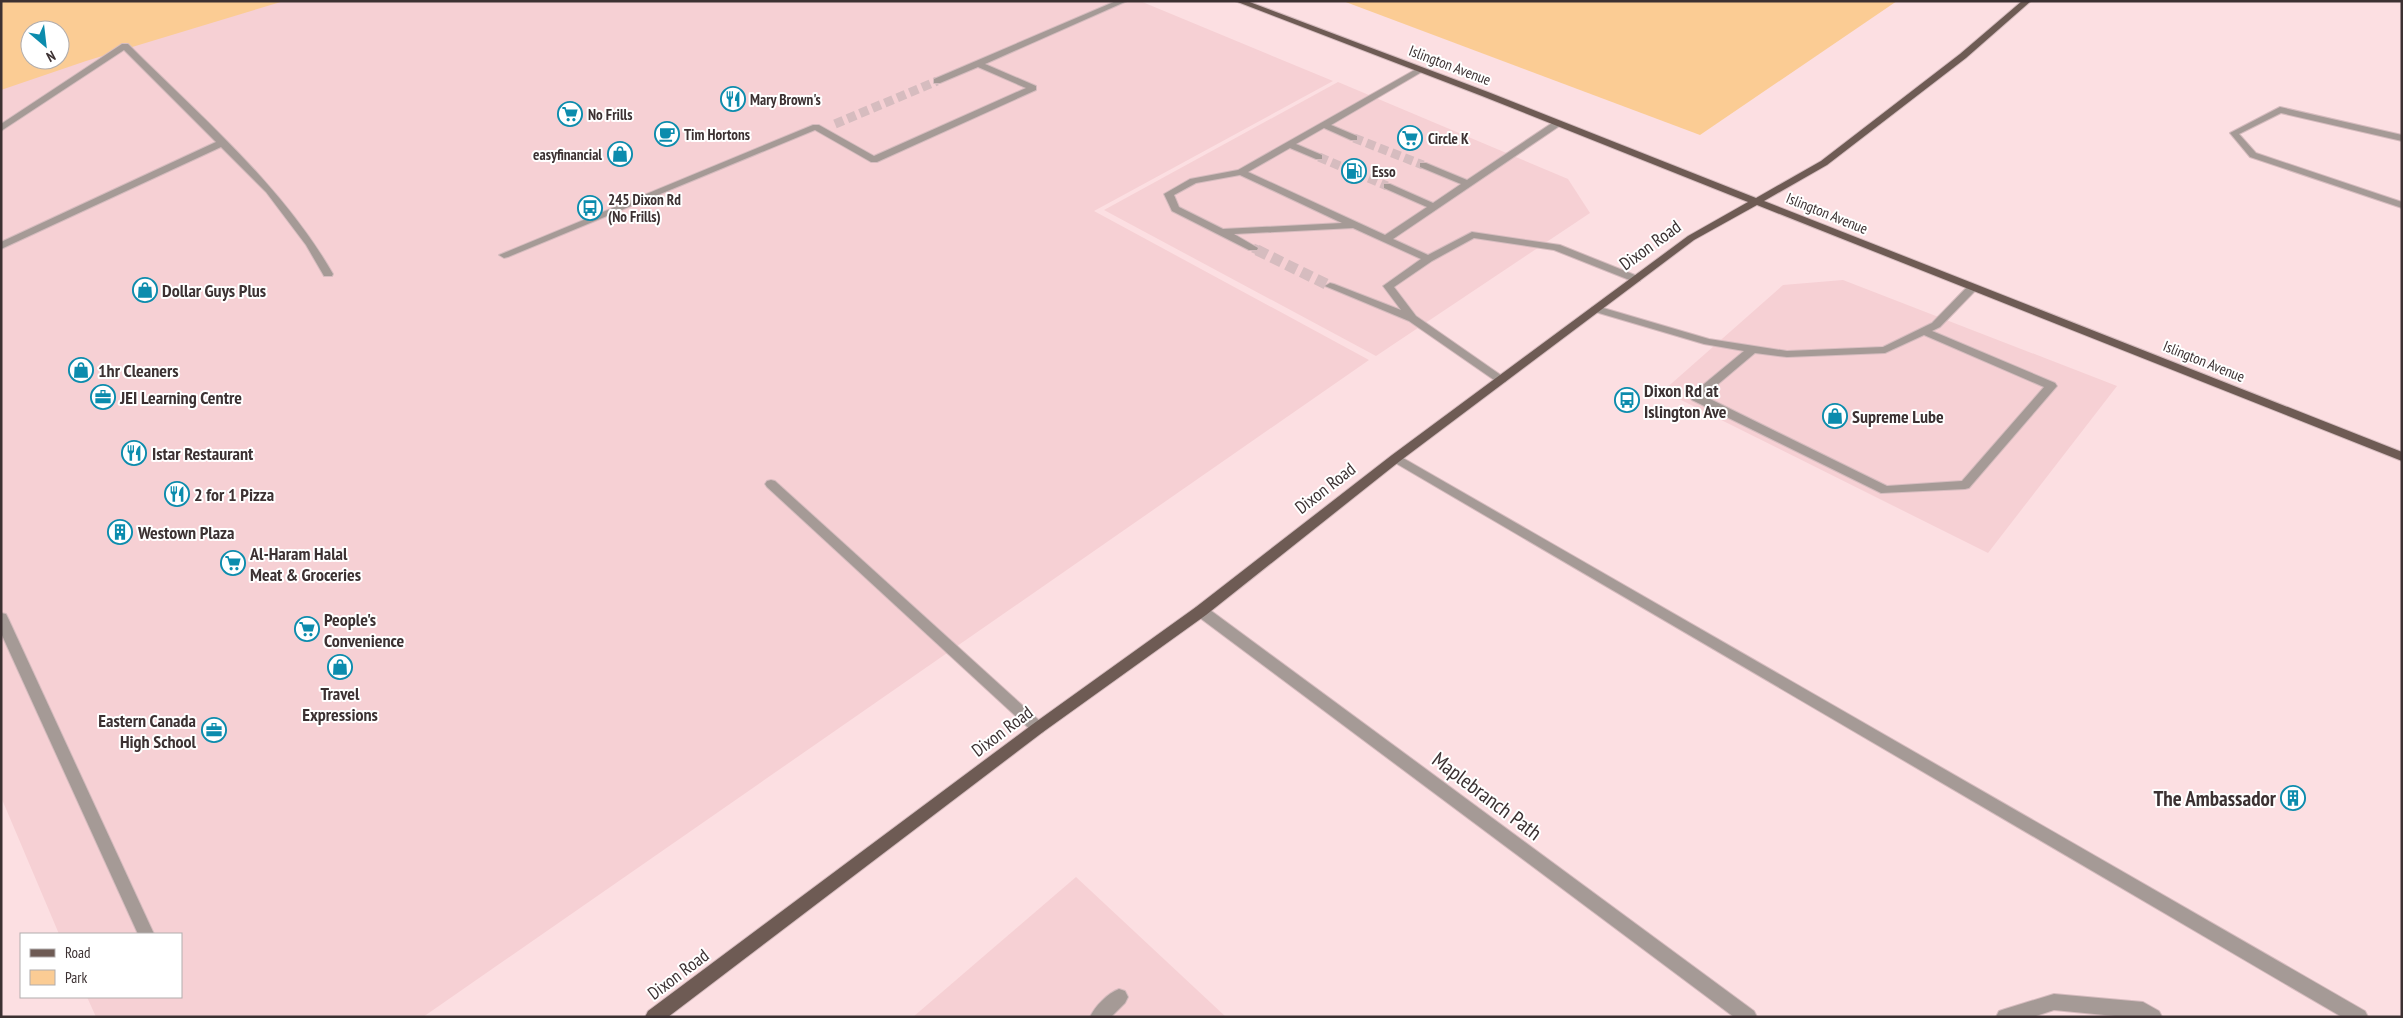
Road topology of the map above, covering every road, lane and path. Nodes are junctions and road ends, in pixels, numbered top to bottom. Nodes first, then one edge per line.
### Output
1 (1123, 1) edge
2 (1239, 1) edge
3 (2026, 1) edge
4 (978, 64) junction
5 (1421, 70) junction
6 (937, 81) tunnel mouth
7 (1558, 123) junction
8 (835, 124) tunnel mouth
9 (1324, 125) junction
10 (1, 128) edge
11 (821, 130) junction
12 (1354, 138) tunnel mouth
13 (2402, 138) edge
14 (221, 143) junction
15 (1290, 145) junction
16 (1319, 157) tunnel mouth
17 (1423, 165) tunnel mouth
18 (1241, 172) junction
19 (1468, 184) junction
20 (1387, 186) tunnel mouth
21 (1758, 202) junction
22 (2402, 205) edge
23 (1434, 207) junction
24 (1355, 225) junction
25 (1222, 233) junction
26 (1386, 239) junction
27 (1, 246) edge
28 (1253, 248) tunnel mouth
29 (504, 256) dead end
30 (1428, 259) junction
31 (328, 274) dead end
32 (1636, 279) junction
33 (1330, 286) tunnel mouth
34 (1972, 288) junction
35 (1596, 309) junction
36 (1412, 318) junction
37 (1923, 331) junction
38 (1753, 349) junction
39 (1501, 380) junction
40 (2402, 457) edge
41 (1396, 458) junction
42 (771, 484) dead end
43 (1201, 611) junction
44 (1, 618) edge
45 (1038, 728) junction
46 (146, 933) edge
47 (1119, 997) dead end
48 (654, 1017) edge
49 (1099, 1017) edge
50 (1748, 1017) edge
51 (2004, 1017) edge
52 (2153, 1017) edge
53 (2359, 1017) edge

1 - 4 street
2 - 5 main road, Islington Avenue
3 - 21 main road, Dixon Road
4 - 6 street
4 - 11 street
5 - 7 main road, Islington Avenue
5 - 9 street
7 - 19 street
7 - 21 main road, Islington Avenue
8 - 11 street
9 - 12 street
9 - 15 street
10 - 14 street
11 - 29 street
13 - 22 street
14 - 27 street
14 - 31 street
15 - 16 street
15 - 18 street
17 - 19 street
18 - 24 street
18 - 25 street
19 - 23 street
20 - 23 street
21 - 32 main road, Dixon Road
21 - 34 main road, Islington Avenue
23 - 26 street
24 - 25 street
24 - 26 street
25 - 28 street
26 - 30 street
30 - 32 street
30 - 36 street
32 - 35 main road, Dixon Road
33 - 36 street
34 - 37 street
34 - 40 main road, Islington Avenue
35 - 38 street
35 - 39 main road, Dixon Road
36 - 39 street
37 - 38 street
37 - 38 street
39 - 41 main road, Dixon Road
41 - 43 main road, Dixon Road
41 - 53 street
42 - 45 street
43 - 45 main road, Dixon Road
43 - 50 street, Maplebranch Path
44 - 46 street
45 - 48 main road, Dixon Road
47 - 49 street
51 - 52 street

